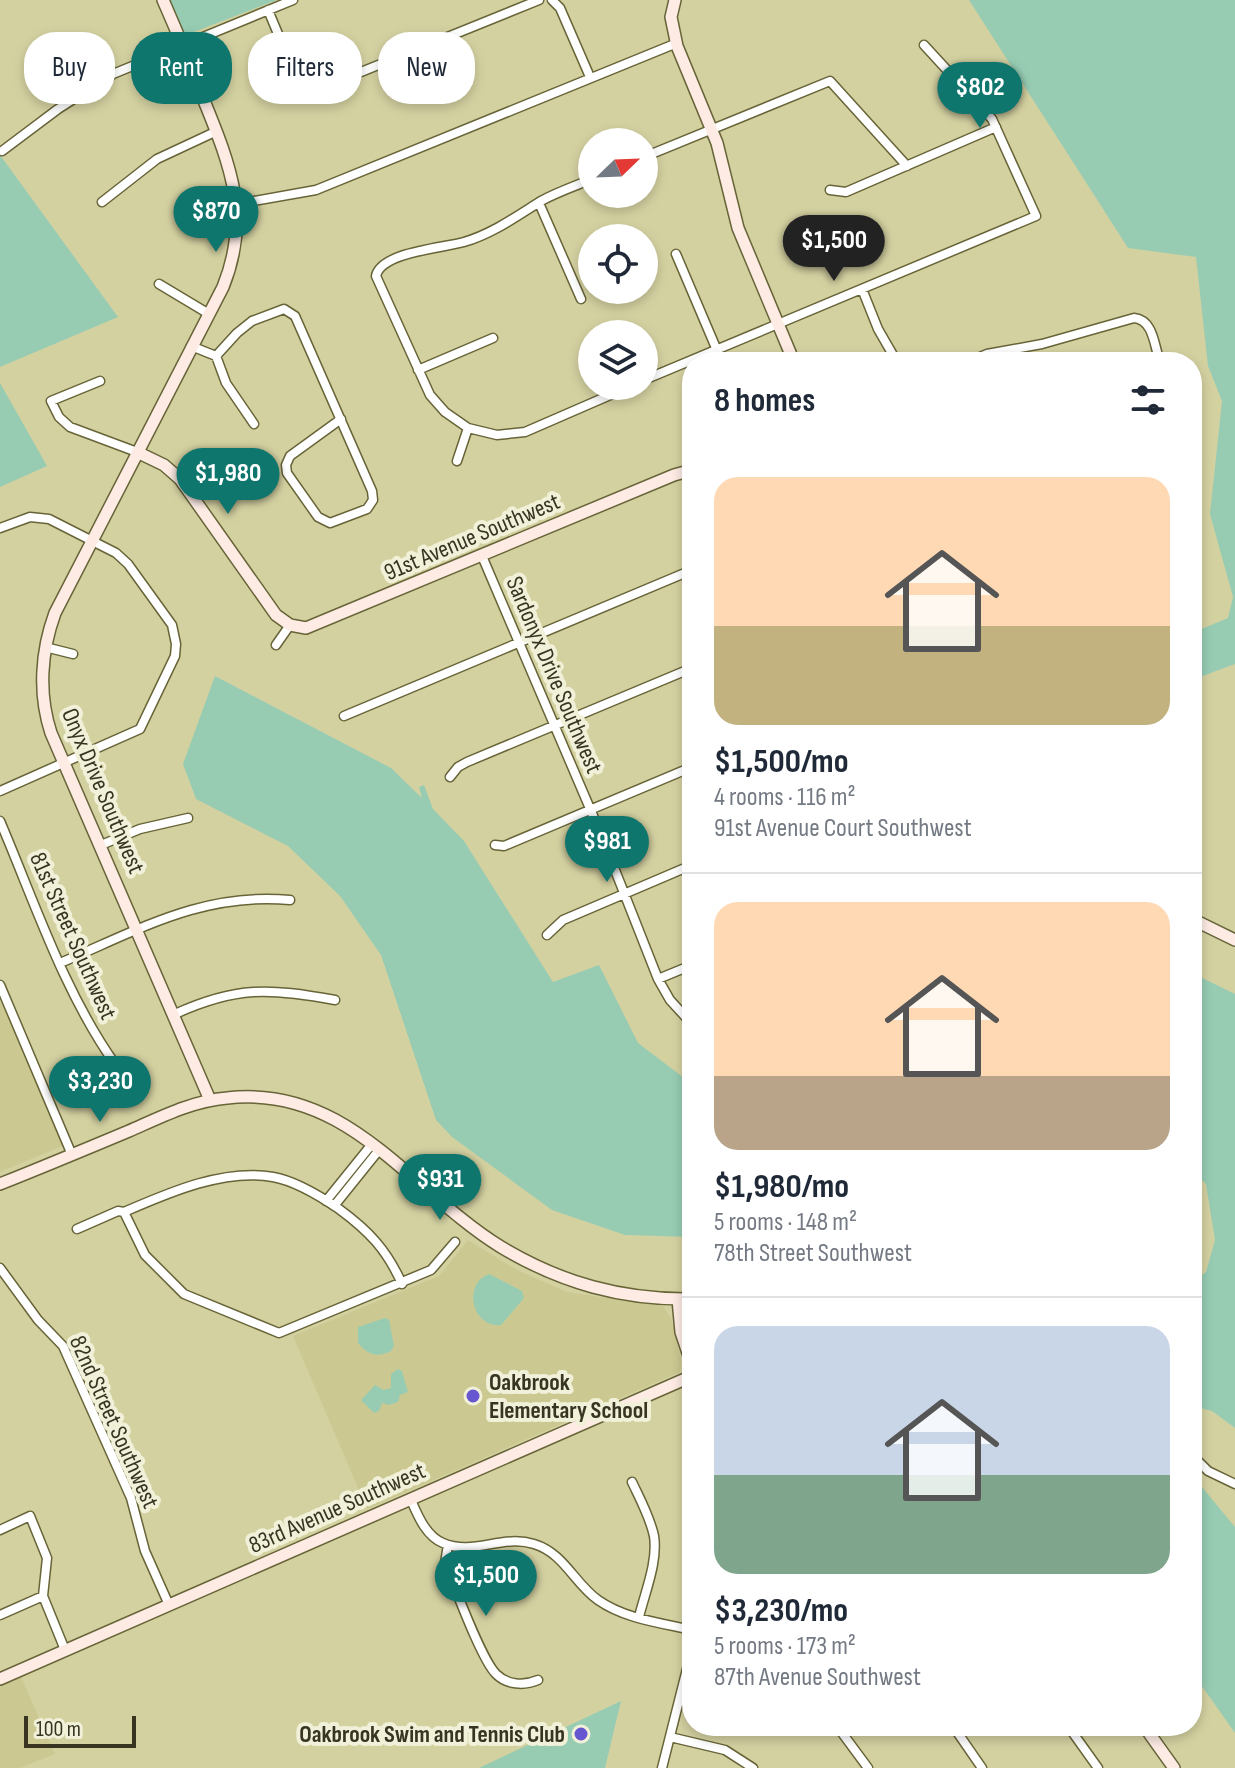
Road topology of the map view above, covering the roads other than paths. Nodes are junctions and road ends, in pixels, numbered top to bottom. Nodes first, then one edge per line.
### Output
1 (163, 0) edge
2 (293, 0) edge
3 (539, 0) edge
4 (552, 0) edge
5 (675, 0) edge
6 (268, 10) junction
7 (177, 32) edge
8 (214, 32) edge
9 (677, 43) junction
10 (924, 45) dead end
11 (131, 66) edge
12 (590, 77) junction
13 (206, 104) edge
14 (996, 127) junction
15 (712, 129) junction
16 (217, 131) junction
17 (2, 151) dead end
18 (658, 151) edge
19 (907, 166) junction
20 (578, 185) edge
21 (830, 190) dead end
22 (102, 202) dead end
23 (539, 203) junction
24 (237, 204) junction
25 (676, 254) dead end
26 (159, 284) dead end
27 (862, 289) junction
28 (578, 292) edge
29 (209, 314) junction
30 (778, 323) junction
31 (493, 338) dead end
32 (191, 346) junction
33 (716, 348) junction
34 (707, 352) edge
35 (790, 352) edge
36 (891, 352) edge
37 (998, 352) edge
38 (1157, 352) edge
39 (216, 356) junction
40 (682, 363) edge
41 (418, 370) junction
42 (658, 374) edge
43 (100, 381) dead end
44 (599, 400) edge
45 (341, 419) junction
46 (254, 424) dead end
47 (468, 428) junction
48 (137, 452) junction
49 (457, 461) dead end
50 (682, 473) edge
51 (0, 528) edge
52 (92, 540) junction
53 (482, 556) junction
54 (682, 574) edge
55 (290, 625) junction
56 (518, 642) junction
57 (276, 645) dead end
58 (45, 647) junction
59 (73, 654) dead end
60 (682, 672) edge
61 (344, 716) dead end
62 (554, 726) junction
63 (65, 763) junction
64 (682, 771) edge
65 (450, 777) dead end
66 (0, 791) edge
67 (590, 809) junction
68 (188, 818) dead end
69 (0, 821) edge
70 (101, 845) junction
71 (495, 845) dead end
72 (682, 869) edge
73 (623, 895) junction
74 (290, 900) dead end
75 (1202, 924) edge
76 (138, 930) junction
77 (547, 935) dead end
78 (1235, 940) edge
79 (60, 963) junction
80 (682, 969) edge
81 (658, 979) junction
82 (0, 985) edge
83 (335, 1000) dead end
84 (682, 1013) edge
85 (175, 1014) junction
86 (115, 1064) dead end
87 (210, 1100) junction
88 (376, 1147) junction
89 (72, 1155) junction
90 (0, 1184) edge
91 (330, 1204) junction
92 (124, 1212) junction
93 (77, 1229) dead end
94 (455, 1242) dead end
95 (0, 1268) edge
96 (402, 1284) junction
97 (678, 1299) junction
98 (682, 1299) edge
99 (682, 1335) edge
100 (682, 1380) edge
101 (1202, 1465) edge
102 (632, 1482) dead end
103 (1235, 1484) edge
104 (411, 1500) junction
105 (0, 1530) edge
106 (448, 1545) junction
107 (43, 1596) junction
108 (169, 1605) junction
109 (0, 1615) edge
110 (639, 1617) junction
111 (682, 1628) edge
112 (65, 1650) junction
113 (0, 1679) edge
114 (538, 1680) dead end
115 (682, 1689) edge
116 (844, 1736) edge
117 (960, 1736) edge
118 (1075, 1736) edge
119 (1151, 1736) edge
120 (670, 1737) junction
121 (662, 1768) edge
122 (753, 1768) edge
123 (868, 1768) edge
124 (982, 1768) edge
125 (1098, 1768) edge
126 (1174, 1768) edge

1 - 7 street, Onyx Drive Southwest
2 - 6 street
3 - 6 street
4 - 12 street
5 - 9 street
6 - 8 street
9 - 12 street
9 - 15 street
10 - 14 street
11 - 17 street
12 - 24 street
13 - 16 street, Onyx Drive Southwest
14 - 19 street
14 - 27 street
15 - 18 street
15 - 19 street
15 - 30 street
16 - 22 street
16 - 24 street, Onyx Drive Southwest
19 - 21 street
20 - 23 street
23 - 28 street
23 - 41 street
24 - 29 street, Onyx Drive Southwest
25 - 33 street
26 - 29 street
27 - 30 street
27 - 36 street
29 - 32 street, Onyx Drive Southwest
30 - 33 street
30 - 35 street
31 - 41 street
32 - 39 street
32 - 48 street, Onyx Drive Southwest
33 - 34 street
37 - 38 street
39 - 45 street
39 - 46 street
40 - 42 street
41 - 47 street
43 - 48 street
44 - 47 street
45 - 45 street
47 - 49 street
48 - 52 street, Onyx Drive Southwest
48 - 55 street
50 - 53 street, 91st Avenue Southwest
51 - 52 street
52 - 58 street, Onyx Drive Southwest
52 - 63 street
53 - 55 street, 91st Avenue Southwest
53 - 56 street, Sardonyx Drive Southwest
54 - 56 street
55 - 57 street
56 - 61 street
56 - 62 street, Sardonyx Drive Southwest
58 - 59 street
58 - 63 street, Onyx Drive Southwest
60 - 62 street
62 - 65 street
62 - 67 street, Sardonyx Drive Southwest
63 - 66 street
63 - 70 street, Onyx Drive Southwest
64 - 67 street
67 - 71 street
67 - 73 street, Sardonyx Drive Southwest
68 - 70 street
69 - 79 street, 81st Street Southwest
70 - 76 street, Onyx Drive Southwest
72 - 73 street
73 - 77 street
73 - 81 street, Sardonyx Drive Southwest
74 - 76 street
75 - 78 street
76 - 79 street
76 - 85 street, Onyx Drive Southwest
79 - 86 street, 81st Street Southwest
80 - 81 street
81 - 84 street, Sardonyx Drive Southwest
82 - 89 street
83 - 85 street
85 - 87 street, Onyx Drive Southwest
87 - 88 street
87 - 89 street
88 - 91 street
88 - 97 street
89 - 90 street
91 - 92 street
91 - 96 street
92 - 93 street
92 - 96 street
94 - 96 street
95 - 108 street, 82nd Street Southwest
97 - 98 street
97 - 99 street
100 - 104 street, 83rd Avenue Southwest
101 - 103 street
102 - 110 street
104 - 106 street
104 - 108 street, 83rd Avenue Southwest
105 - 107 street
106 - 110 street
106 - 114 street
107 - 109 street
107 - 112 street
108 - 112 street, 83rd Avenue Southwest
110 - 111 street
112 - 113 street, 83rd Avenue Southwest
115 - 120 street
116 - 123 street
117 - 124 street
118 - 125 street
119 - 126 street
120 - 121 street
120 - 122 street

